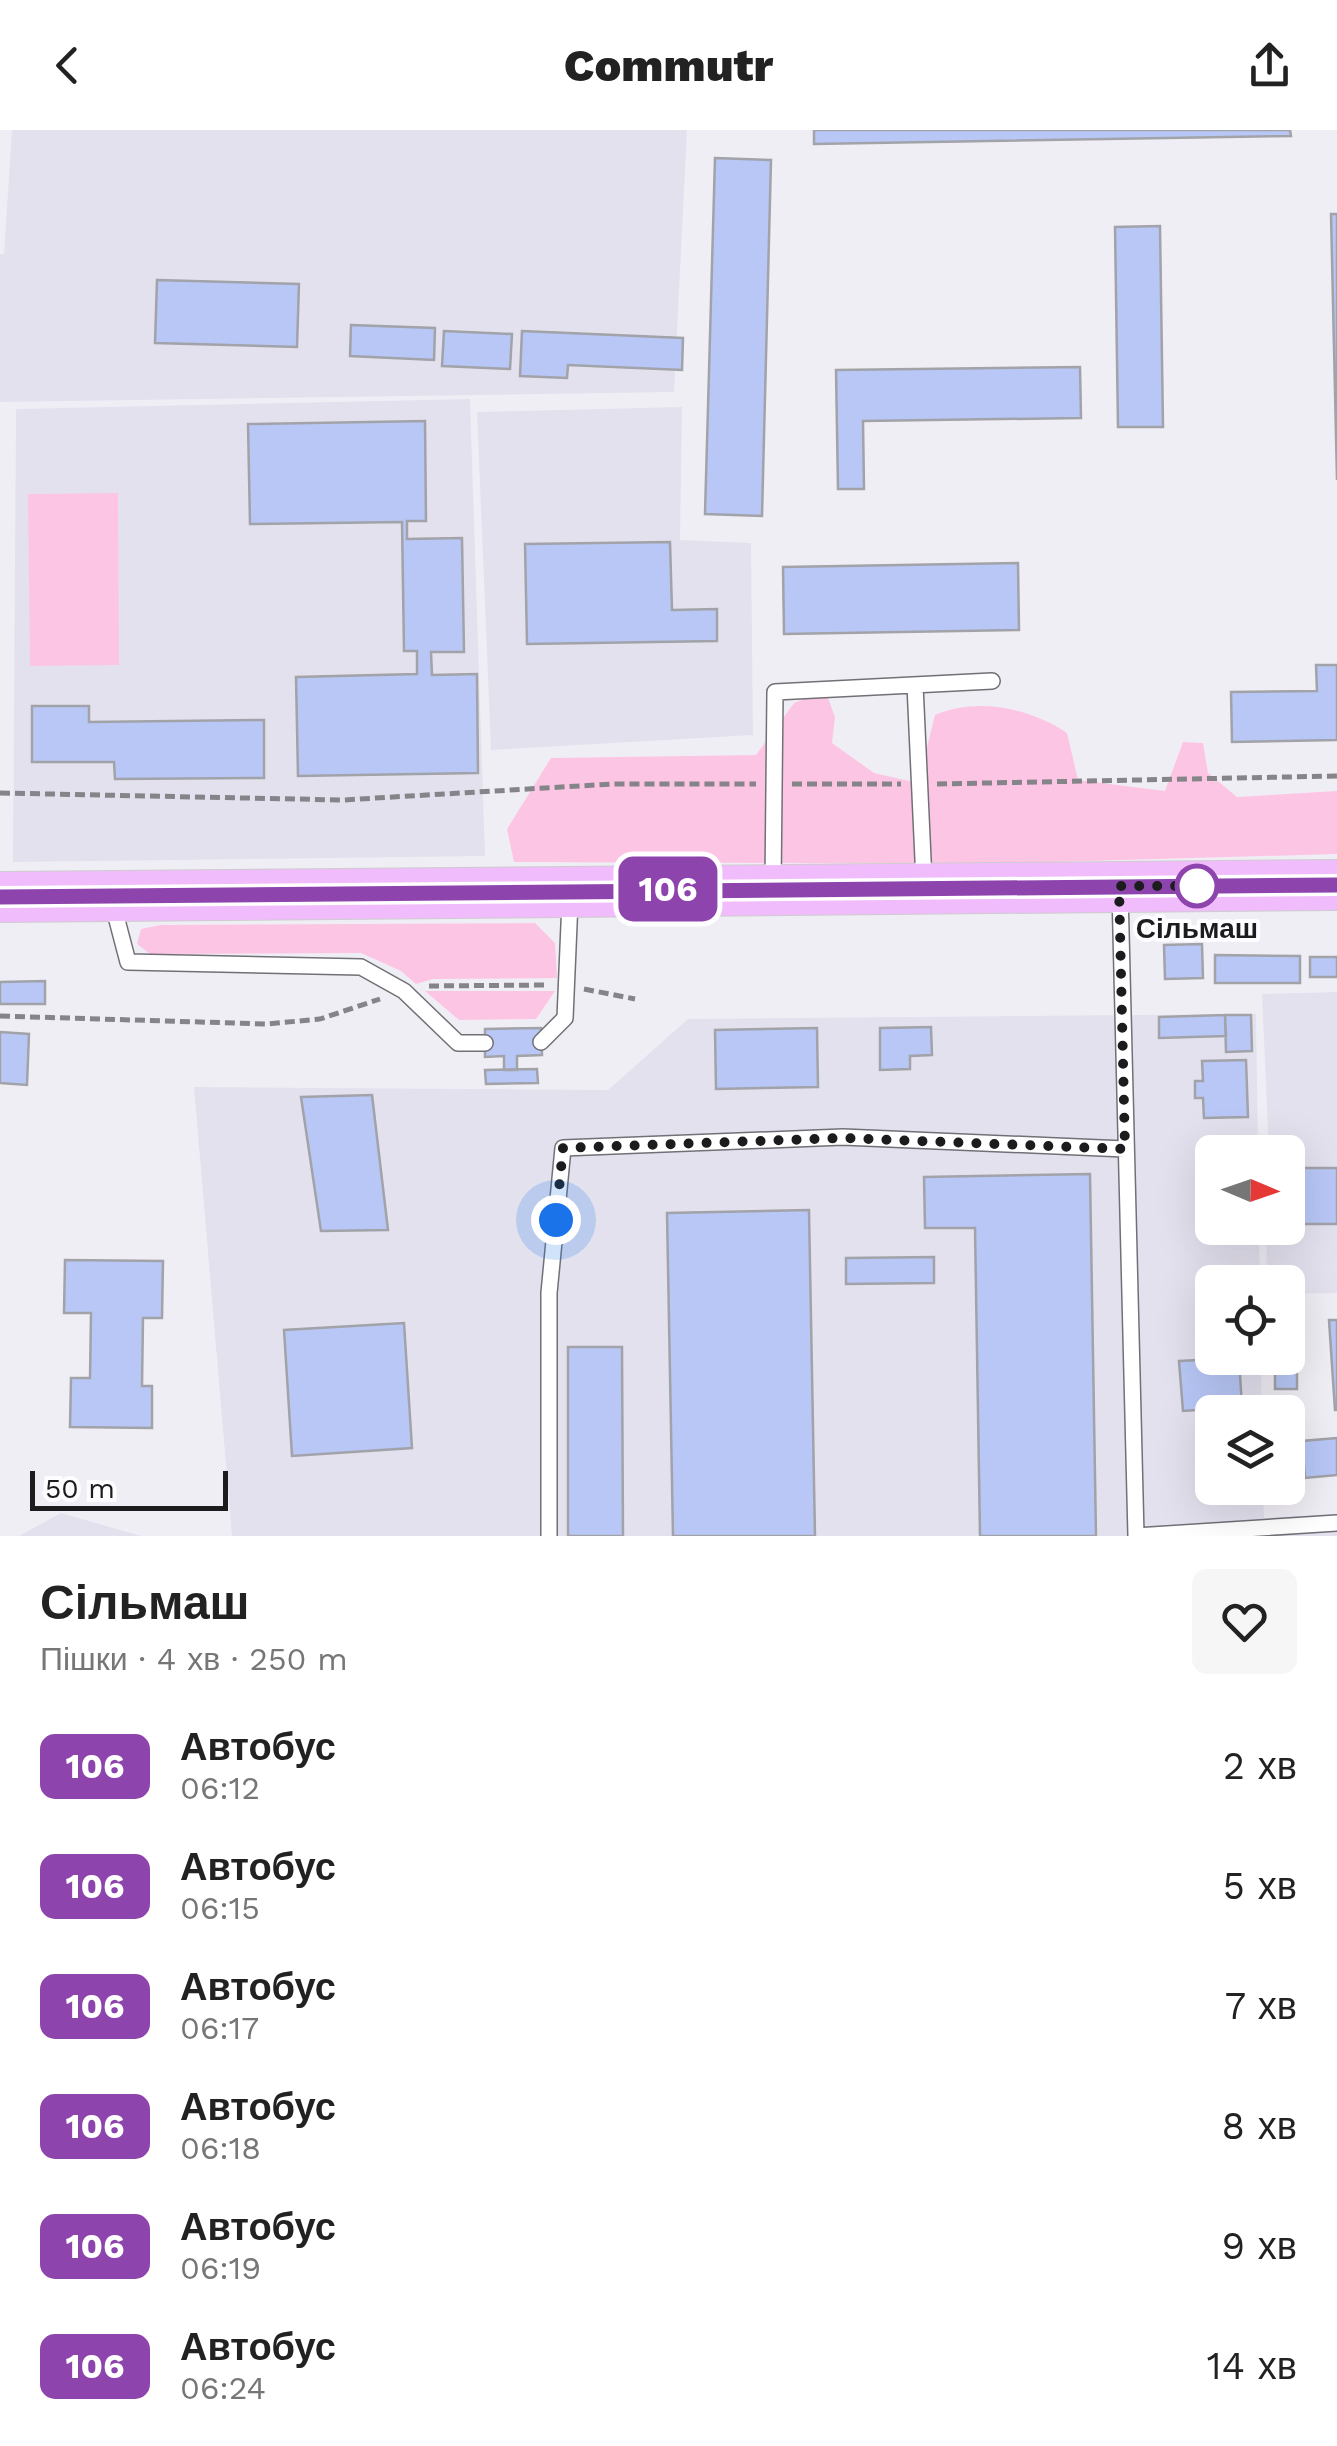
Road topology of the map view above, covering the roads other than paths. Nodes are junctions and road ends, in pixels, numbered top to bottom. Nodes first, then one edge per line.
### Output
1 (992, 682) dead end
2 (915, 686) junction
3 (1337, 885) edge
4 (1119, 886) junction
5 (924, 888) junction
6 (773, 889) junction
7 (570, 890) junction
8 (0, 897) edge
9 (111, 897) junction
10 (541, 1042) dead end
11 (485, 1043) dead end
12 (1125, 1149) junction
13 (1337, 1523) edge
14 (549, 1536) edge

1 - 2 lane
2 - 5 lane
2 - 6 lane
3 - 4 main road
4 - 5 main road
4 - 12 lane
5 - 6 main road
6 - 7 main road
7 - 9 main road
7 - 10 lane
8 - 9 main road
9 - 11 lane
12 - 13 lane
12 - 14 lane

